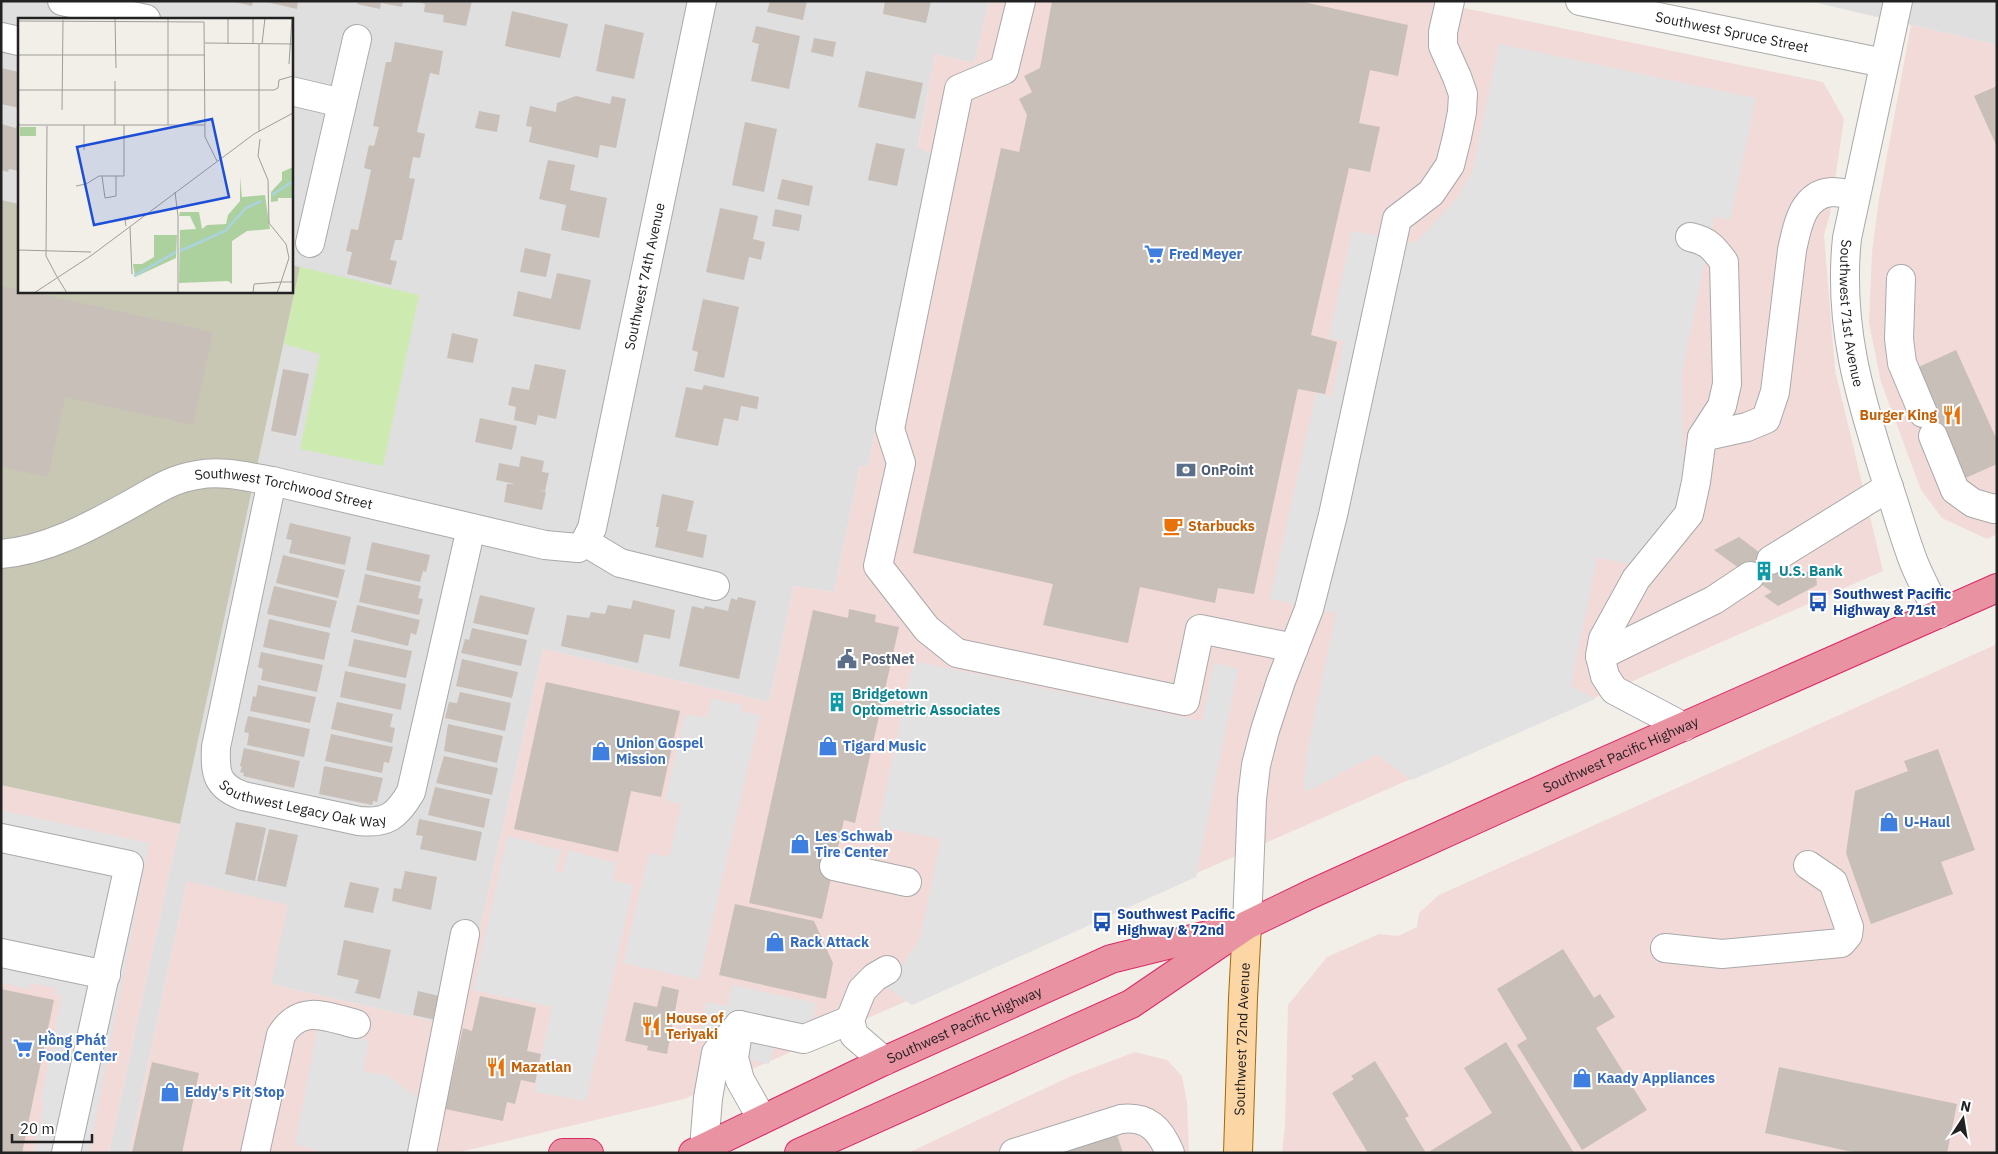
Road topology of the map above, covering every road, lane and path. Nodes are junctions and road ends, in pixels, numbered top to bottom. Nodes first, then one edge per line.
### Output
1 (62, 1) edge
2 (702, 1) edge
3 (1021, 1) edge
4 (1450, 1) edge
5 (1580, 1) edge
6 (1898, 1) edge
7 (95, 9) edge
8 (141, 18) edge
9 (1, 37) edge
10 (18, 40) edge
11 (357, 40) dead end
12 (1884, 63) junction
13 (292, 92) edge
14 (342, 103) junction
15 (1855, 195) junction
16 (1690, 237) dead end
17 (310, 243) dead end
18 (1901, 279) dead end
19 (1702, 437) junction
20 (272, 481) junction
21 (1889, 487) junction
22 (1997, 508) edge
23 (471, 528) junction
24 (582, 545) junction
25 (1, 554) edge
26 (715, 586) dead end
27 (1997, 588) edge
28 (1938, 614) junction
29 (1294, 648) junction
30 (1600, 656) junction
31 (1684, 727) junction
32 (1, 838) edge
33 (1808, 865) dead end
34 (834, 866) dead end
35 (907, 882) dead end
36 (1247, 925) junction
37 (465, 934) dead end
38 (1666, 948) dead end
39 (1, 953) edge
40 (888, 970) dead end
41 (106, 975) junction
42 (850, 1020) junction
43 (356, 1024) dead end
44 (738, 1025) junction
45 (884, 1061) junction
46 (762, 1119) junction
47 (1142, 1120) junction
48 (698, 1150) edge
49 (66, 1153) edge
50 (255, 1153) edge
51 (422, 1153) edge
52 (564, 1153) edge
53 (589, 1153) edge
54 (799, 1153) edge
55 (1014, 1153) edge
56 (1150, 1153) edge
57 (1170, 1153) edge
58 (1238, 1153) edge

1 - 7 street
2 - 24 street, Southwest 74th Avenue
3 - 29 street
4 - 29 street
5 - 12 street, Southwest Spruce Street
6 - 12 street, Southwest 71st Avenue
7 - 8 street
9 - 10 street
11 - 14 street
12 - 15 street, Southwest 71st Avenue
13 - 14 street
14 - 17 street
15 - 19 street
15 - 21 street, Southwest 71st Avenue
16 - 19 street
18 - 22 street
19 - 30 street
20 - 23 street, Southwest Torchwood Street
20 - 23 street, Southwest Legacy Oak Way
20 - 25 street, Southwest Torchwood Street
21 - 28 street, Southwest 71st Avenue
21 - 30 street
23 - 24 street, Southwest Torchwood Street
24 - 26 street
27 - 28 highway, Southwest Pacific Highway
28 - 31 highway, Southwest Pacific Highway
29 - 36 street
30 - 31 street
31 - 36 highway, Southwest Pacific Highway
32 - 41 street
33 - 38 street
34 - 35 street
36 - 45 highway, Southwest Pacific Highway
36 - 54 highway, Southwest Pacific Highway
36 - 58 main road, Southwest 72nd Avenue
37 - 51 street
39 - 41 street
40 - 42 street
41 - 49 street
42 - 44 street
42 - 45 street
43 - 50 street
44 - 46 street
44 - 48 street
45 - 46 highway, Southwest Pacific Highway
46 - 48 highway, Southwest Pacific Highway
47 - 55 street
47 - 56 street
47 - 57 street
52 - 53 highway

